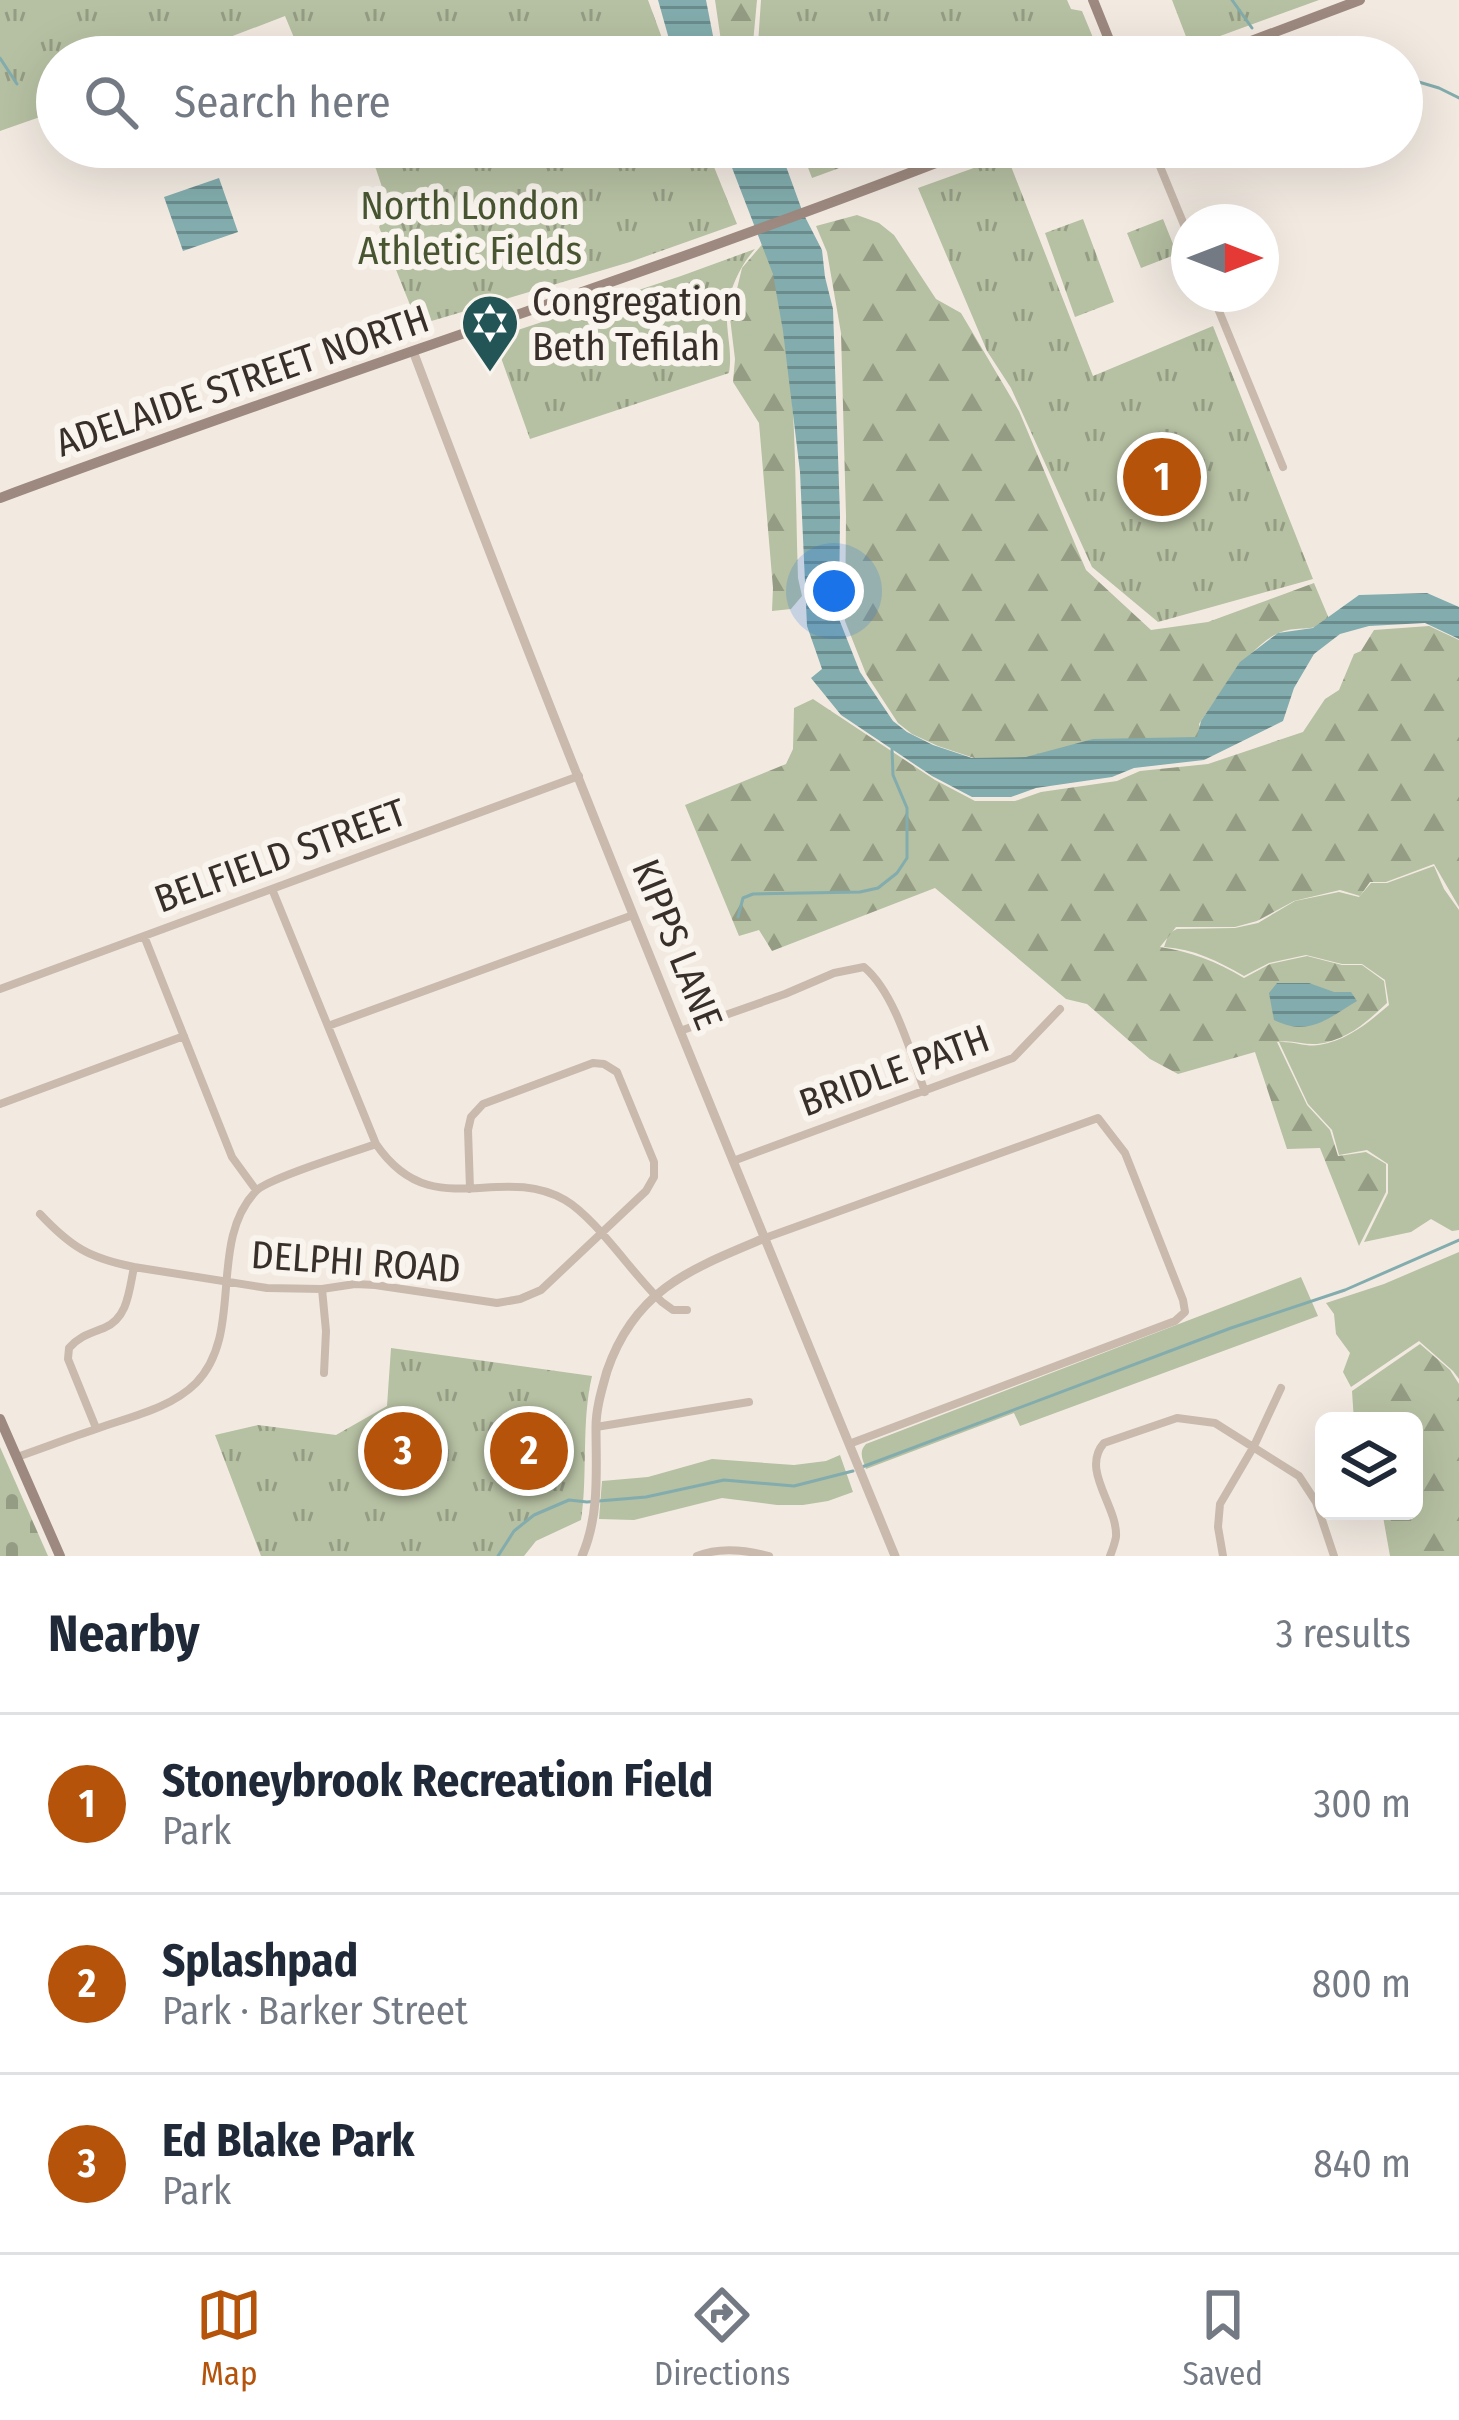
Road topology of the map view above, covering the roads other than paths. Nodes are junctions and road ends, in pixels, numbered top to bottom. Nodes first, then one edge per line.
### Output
1 (1093, 0) edge
2 (1360, 0) edge
3 (1108, 36) edge
4 (1265, 36) edge
5 (921, 168) edge
6 (1161, 168) edge
7 (1175, 204) edge
8 (1219, 312) edge
9 (413, 350) junction
10 (1282, 467) dead end
11 (0, 498) edge
12 (580, 776) junction
13 (272, 889) junction
14 (633, 915) junction
15 (144, 936) junction
16 (0, 989) edge
17 (1060, 1009) dead end
18 (328, 1026) junction
19 (680, 1031) junction
20 (184, 1036) junction
21 (926, 1092) junction
22 (0, 1104) edge
23 (376, 1144) junction
24 (731, 1161) junction
25 (470, 1189) junction
26 (256, 1190) junction
27 (40, 1214) dead end
28 (601, 1235) junction
29 (765, 1238) junction
30 (134, 1268) junction
31 (226, 1282) junction
32 (322, 1289) junction
33 (655, 1295) junction
34 (687, 1310) dead end
35 (324, 1372) dead end
36 (1281, 1388) dead end
37 (749, 1402) dead end
38 (0, 1419) edge
39 (596, 1427) junction
40 (96, 1428) junction
41 (849, 1444) junction
42 (1253, 1446) junction
43 (16, 1458) junction
44 (722, 1554) edge
45 (587, 1555) edge
46 (60, 1556) edge
47 (697, 1556) edge
48 (769, 1556) edge
49 (895, 1556) edge
50 (1110, 1556) edge
51 (1223, 1556) edge
52 (1334, 1556) edge

1 - 3 main road
2 - 4 main road
5 - 9 main road, ADELAIDE STREET NORTH
6 - 7 street
8 - 10 street
9 - 11 main road, ADELAIDE STREET NORTH
9 - 12 street, KIPPS LANE
12 - 13 street, BELFIELD STREET
12 - 14 street, KIPPS LANE
13 - 15 street, BELFIELD STREET
13 - 18 street
14 - 18 street
14 - 19 street, KIPPS LANE
15 - 16 street, BELFIELD STREET
15 - 20 street
17 - 21 street, BRIDLE PATH
18 - 23 street
19 - 21 street
19 - 24 street, KIPPS LANE
20 - 22 street
20 - 26 street
21 - 24 street, BRIDLE PATH
23 - 25 street
23 - 26 street
24 - 29 street, KIPPS LANE
25 - 28 street
25 - 28 street, DELPHI ROAD
26 - 31 street
27 - 30 street, DELPHI ROAD
28 - 32 street, DELPHI ROAD
28 - 33 street
29 - 33 street
29 - 41 street, KIPPS LANE
29 - 41 street
30 - 31 street, DELPHI ROAD
30 - 40 street
31 - 32 street, DELPHI ROAD
31 - 40 street
32 - 35 street
33 - 34 street
33 - 39 street
36 - 42 street
37 - 39 street
38 - 43 main road
39 - 45 street
40 - 43 street
41 - 49 street, KIPPS LANE
42 - 50 street
42 - 51 street
42 - 52 street
43 - 46 main road
44 - 47 street
44 - 48 street

